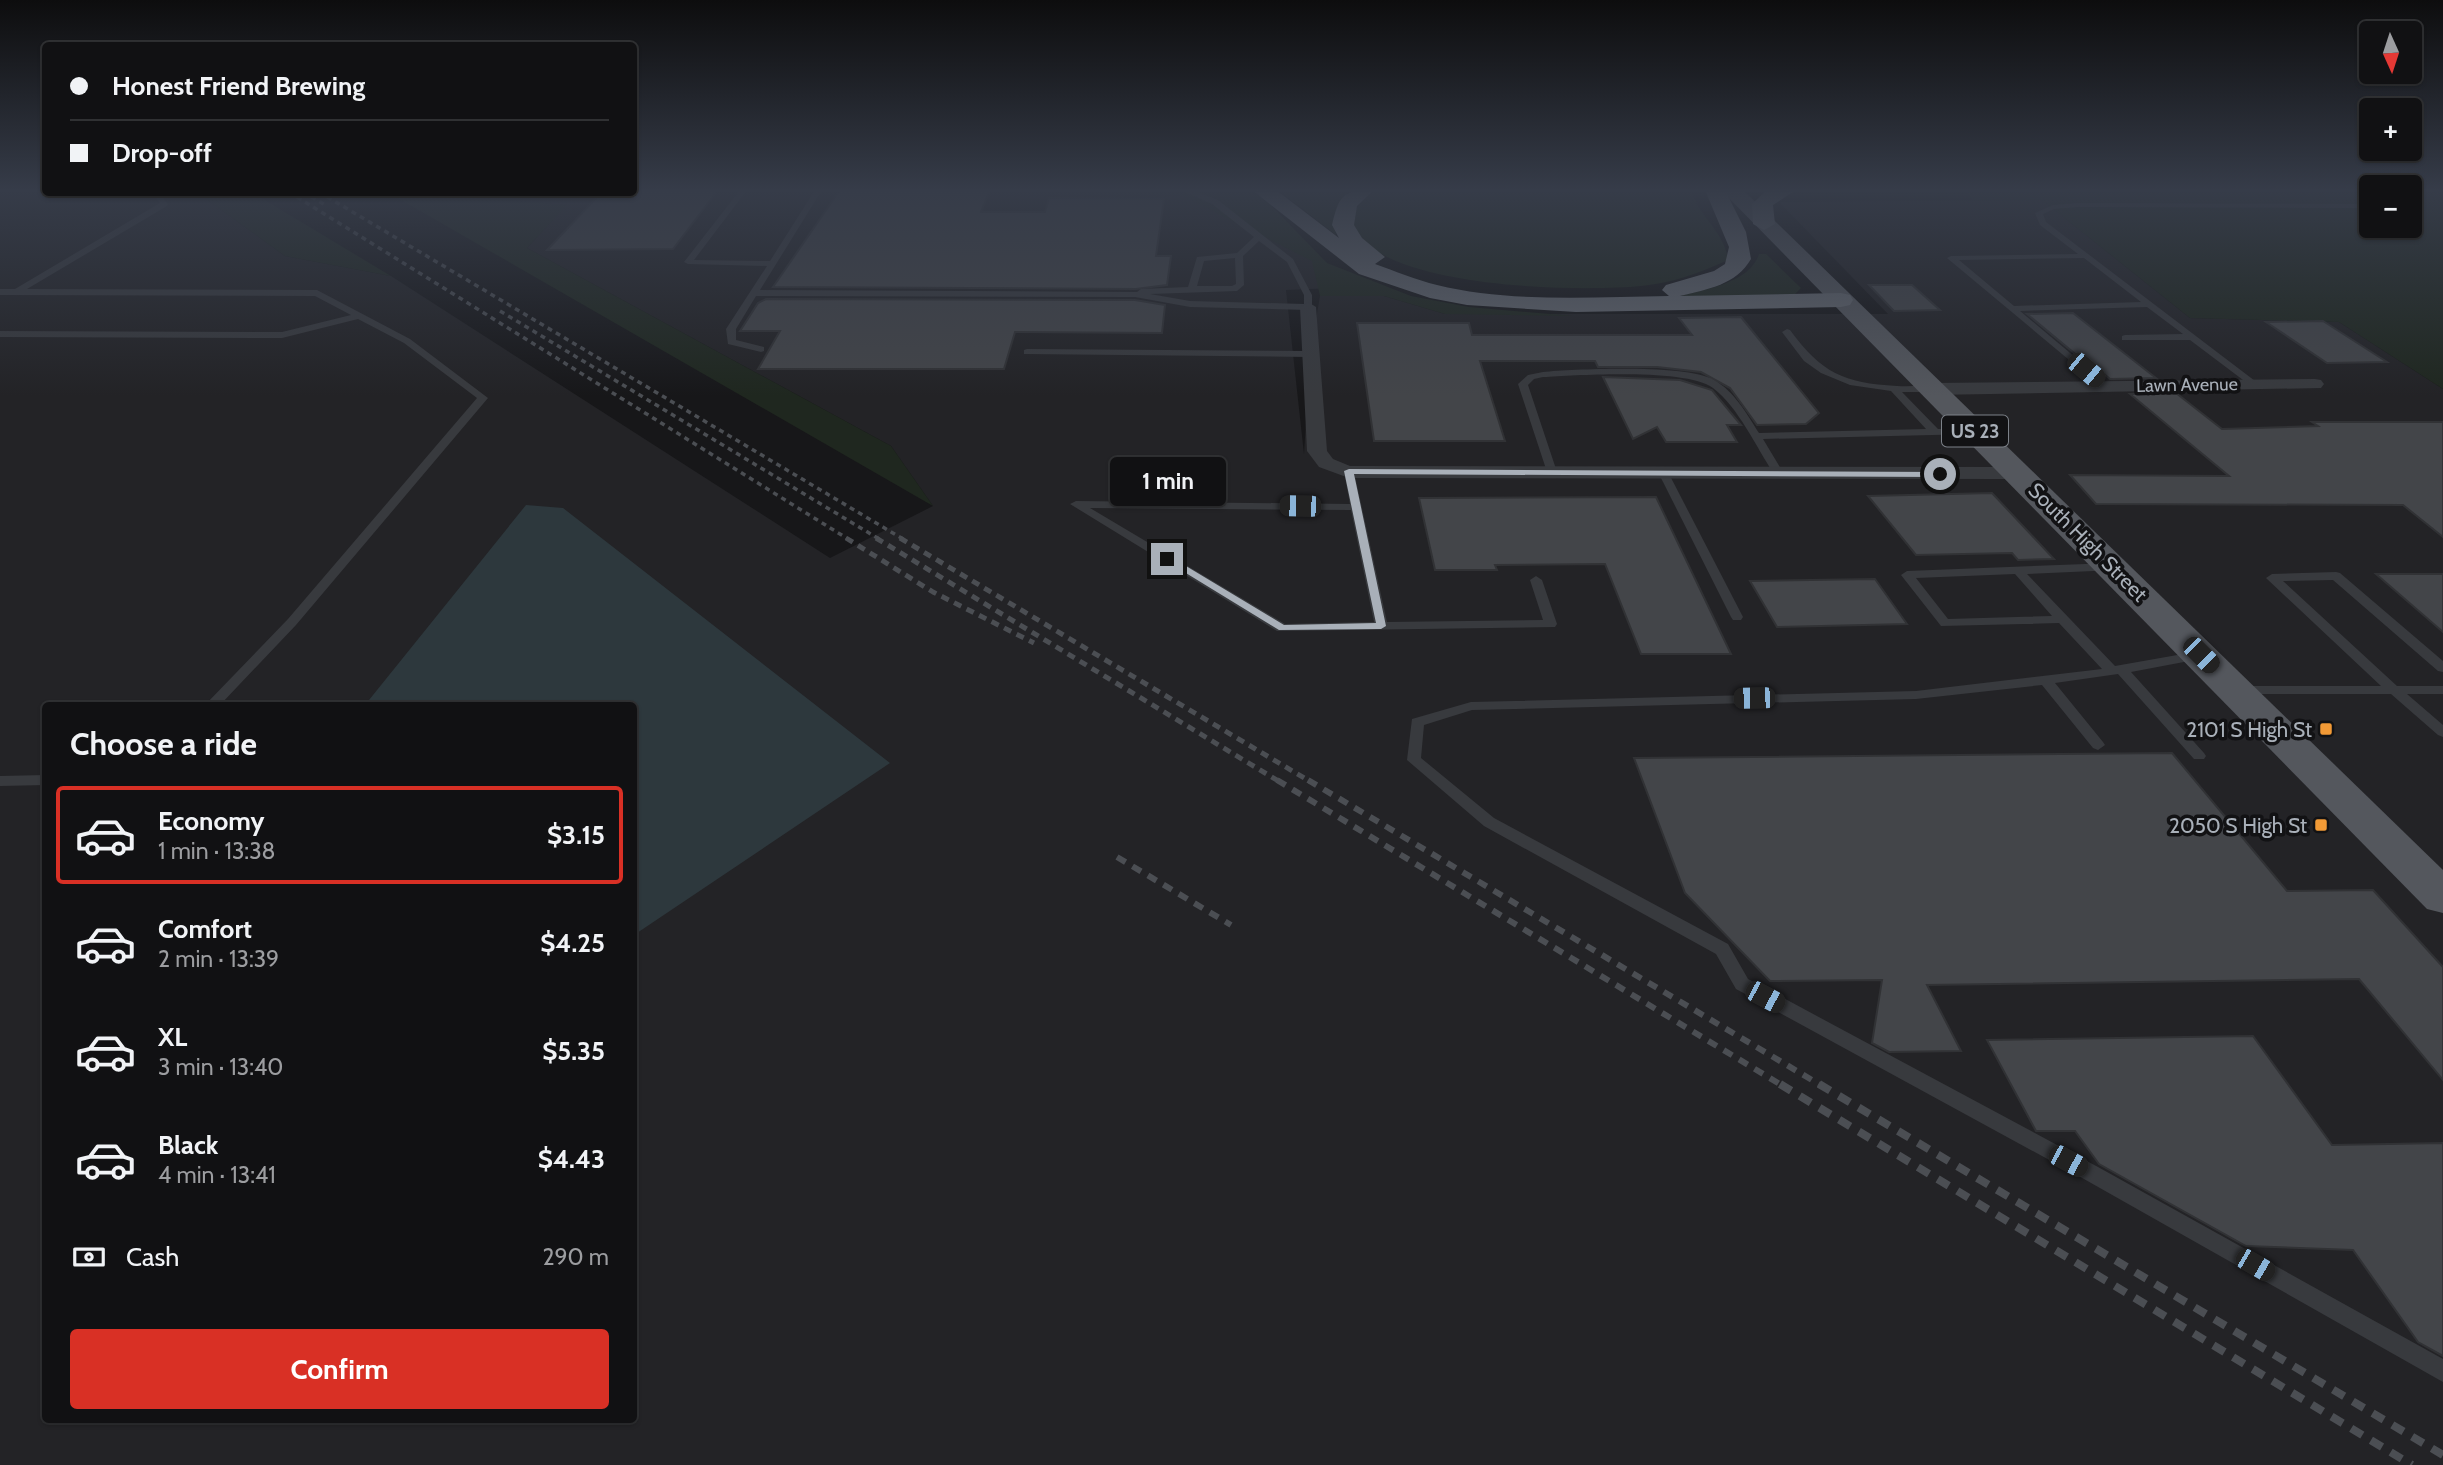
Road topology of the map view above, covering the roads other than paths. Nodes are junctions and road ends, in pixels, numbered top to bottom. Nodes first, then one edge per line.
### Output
1 (73, 258) edge
2 (691, 258) edge
3 (777, 258) edge
4 (1206, 258) edge
5 (1239, 258) edge
6 (1286, 258) edge
7 (1353, 258) edge
8 (1379, 258) edge
9 (1741, 258) edge
10 (1799, 258) edge
11 (1954, 258) edge
12 (2089, 258) edge
13 (774, 264) junction
14 (1192, 289) junction
15 (0, 292) edge
16 (17, 292) junction
17 (755, 292) junction
18 (1135, 294) junction
19 (1841, 300) junction
20 (2150, 304) junction
21 (1308, 307) junction
22 (2012, 309) junction
23 (358, 316) junction
24 (1787, 332) dead end
25 (0, 334) edge
26 (2192, 337) junction
27 (2124, 338) dead end
28 (761, 349) dead end
29 (1027, 352) dead end
30 (1310, 354) junction
31 (2254, 384) junction
32 (2315, 384) dead end
33 (2104, 386) junction
34 (1932, 389) junction
35 (1895, 390) junction
36 (1976, 431) junction
37 (1935, 432) junction
38 (1755, 436) junction
39 (1349, 471) junction
40 (1552, 472) junction
41 (1663, 472) junction
42 (2018, 473) junction
43 (1779, 474) junction
44 (1356, 507) junction
45 (2113, 567) junction
46 (2018, 571) junction
47 (1536, 580) dead end
48 (1737, 617) dead end
49 (2062, 619) junction
50 (1381, 626) junction
51 (2201, 655) junction
52 (2443, 668) edge
53 (2116, 670) junction
54 (2045, 680) junction
55 (2236, 690) junction
56 (2391, 690) junction
57 (2443, 690) edge
58 (215, 702) edge
59 (2443, 732) edge
60 (2098, 745) dead end
61 (2199, 756) dead end
62 (42, 780) edge
63 (0, 781) edge
64 (2443, 897) edge
65 (2443, 1371) edge

1 - 16 lane
2 - 13 lane
3 - 13 lane
4 - 14 lane
5 - 14 lane
6 - 21 lane
7 - 19 highway
8 - 9 highway
10 - 19 main road, South High Street / US 23
11 - 22 lane
12 - 20 lane
13 - 17 lane
14 - 18 lane
15 - 16 lane
16 - 23 lane
17 - 18 lane
17 - 28 lane
18 - 21 lane
19 - 34 main road, South High Street / US 23
20 - 22 lane
20 - 26 lane
21 - 30 street
22 - 33 lane
23 - 25 lane
23 - 58 lane
24 - 35 lane
26 - 27 lane
26 - 31 lane
29 - 30 lane
30 - 39 street
31 - 32 street, Lawn Avenue
31 - 33 street, Lawn Avenue
33 - 34 street, Lawn Avenue
34 - 35 lane
34 - 36 main road, South High Street / US 23
35 - 37 lane
36 - 37 lane
36 - 42 main road, South High Street / US 23
37 - 38 lane
38 - 40 lane
38 - 43 lane
39 - 40 street
39 - 44 lane
40 - 41 street
41 - 43 street
41 - 48 lane
42 - 43 street
42 - 45 main road, South High Street / US 23
44 - 50 lane
44 - 50 lane
45 - 46 lane
45 - 51 main road, South High Street / US 23
46 - 49 lane
46 - 49 lane
47 - 50 lane
49 - 53 lane
51 - 53 lane
51 - 55 main road, South High Street / US 23
52 - 56 lane
53 - 54 lane
53 - 61 lane
54 - 60 lane
54 - 65 lane
55 - 56 lane
55 - 64 main road, South High Street / US 23
56 - 57 lane
56 - 59 lane
62 - 63 lane

